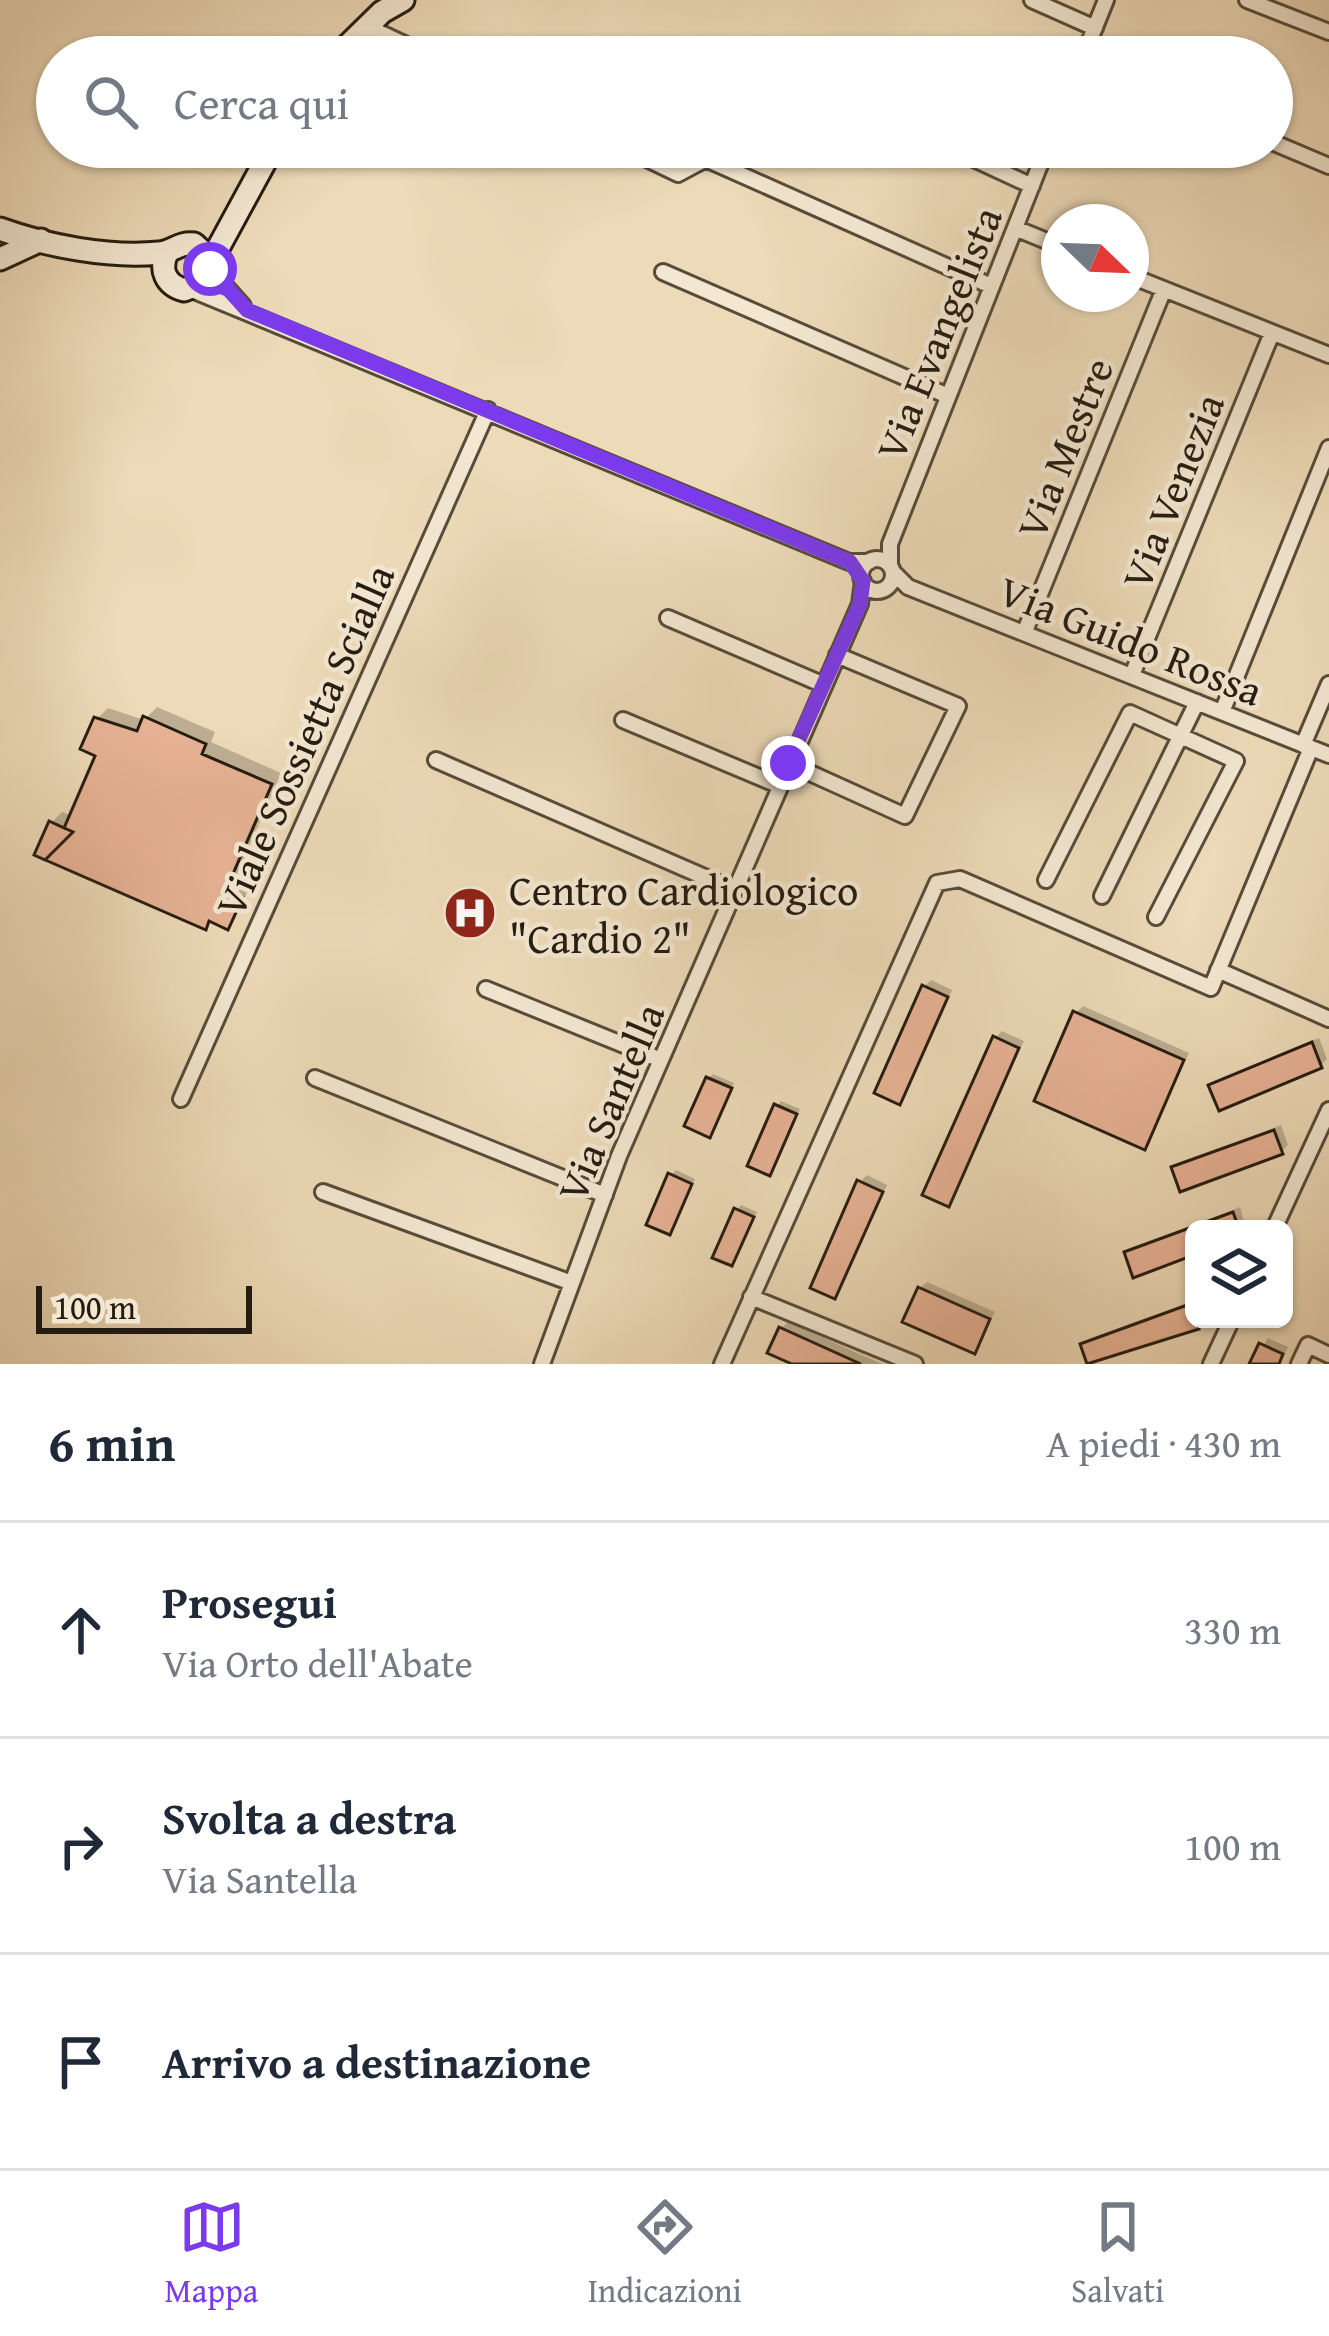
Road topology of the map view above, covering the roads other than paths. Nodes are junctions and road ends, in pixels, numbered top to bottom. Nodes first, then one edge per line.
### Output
1 (403, 0) edge
2 (1032, 0) edge
3 (1106, 0) edge
4 (1247, 0) edge
5 (366, 26) junction
6 (1095, 28) junction
7 (1329, 32) edge
8 (356, 36) edge
9 (387, 36) edge
10 (1092, 36) edge
11 (1293, 151) edge
12 (1329, 166) edge
13 (260, 168) edge
14 (726, 168) edge
15 (993, 168) edge
16 (1039, 168) edge
17 (1032, 186) junction
18 (238, 204) junction
19 (1015, 228) junction
20 (0, 229) edge
21 (1041, 239) edge
22 (41, 240) junction
23 (173, 257) junction
24 (0, 259) edge
25 (210, 266) junction
26 (663, 272) dead end
27 (1149, 284) edge
28 (991, 286) junction
29 (192, 290) junction
30 (1164, 290) junction
31 (247, 310) junction
32 (1272, 333) junction
33 (1329, 355) edge
34 (948, 396) junction
35 (488, 410) junction
36 (1329, 448) edge
37 (875, 569) junction
38 (908, 587) junction
39 (881, 590) junction
40 (860, 604) junction
41 (668, 618) dead end
42 (1025, 632) junction
43 (836, 656) junction
44 (1132, 675) junction
45 (1329, 684) edge
46 (824, 685) junction
47 (1197, 702) junction
48 (1222, 712) junction
49 (623, 720) dead end
50 (1182, 733) junction
51 (1307, 747) junction
52 (1329, 755) edge
53 (436, 760) dead end
54 (788, 763) junction
55 (778, 785) junction
56 (1046, 880) dead end
57 (732, 889) junction
58 (1102, 896) dead end
59 (1156, 917) dead end
60 (1218, 970) junction
61 (486, 988) dead end
62 (1329, 1019) edge
63 (661, 1060) junction
64 (315, 1078) dead end
65 (181, 1099) dead end
66 (1329, 1110) edge
67 (323, 1192) dead end
68 (604, 1195) junction
69 (1278, 1220) edge
70 (572, 1283) junction
71 (751, 1297) junction
72 (1228, 1328) edge
73 (1329, 1354) edge
74 (542, 1364) edge
75 (722, 1364) edge
76 (915, 1364) edge
77 (1211, 1364) edge
78 (1299, 1364) edge

1 - 5 street
2 - 6 street
3 - 6 street
4 - 7 street
5 - 8 street
5 - 9 street
6 - 10 street
11 - 12 street
13 - 18 street
14 - 28 street
15 - 17 street
16 - 17 street, Via Evangelista
17 - 19 street, Via Evangelista
18 - 23 street
18 - 25 street
19 - 21 street
19 - 28 street, Via Evangelista
20 - 22 street
22 - 23 street
22 - 24 street
23 - 25 street
23 - 29 street
25 - 29 street
25 - 31 street
26 - 34 street
27 - 30 street
28 - 34 street, Via Evangelista
29 - 31 street
30 - 32 street
30 - 42 street, Via Mestre
31 - 35 street
32 - 33 street
32 - 44 street, Via Venezia
34 - 37 street, Via Evangelista
35 - 37 street
35 - 65 street, Viale Sossietta Scialla
36 - 48 street
37 - 38 street, Via Guido Rossa
37 - 39 street
37 - 39 street, Via Evangelista
37 - 40 street, Via Santella
38 - 39 street, Via Guido Rossa
38 - 42 street, Via Guido Rossa
39 - 40 street, Via Santella
40 - 43 street, Via Santella
41 - 46 street
42 - 44 street, Via Guido Rossa
43 - 46 street, Via Santella
43 - 54 street
44 - 47 street, Via Guido Rossa
45 - 51 street
46 - 54 street, Via Santella
47 - 48 street, Via Guido Rossa
47 - 50 street
48 - 51 street, Via Guido Rossa
49 - 55 street
50 - 56 street
50 - 58 street
50 - 59 street
51 - 52 street, Via Guido Rossa
51 - 60 street
53 - 57 street
54 - 55 street, Via Santella
55 - 57 street, Via Santella
57 - 63 street, Via Santella
60 - 62 street
60 - 71 street
61 - 63 street
63 - 68 street, Via Santella
64 - 68 street
66 - 69 street
67 - 70 street
68 - 70 street, Via Santella
70 - 74 street, Via Santella
71 - 75 street
71 - 76 street
72 - 77 street
73 - 78 street

